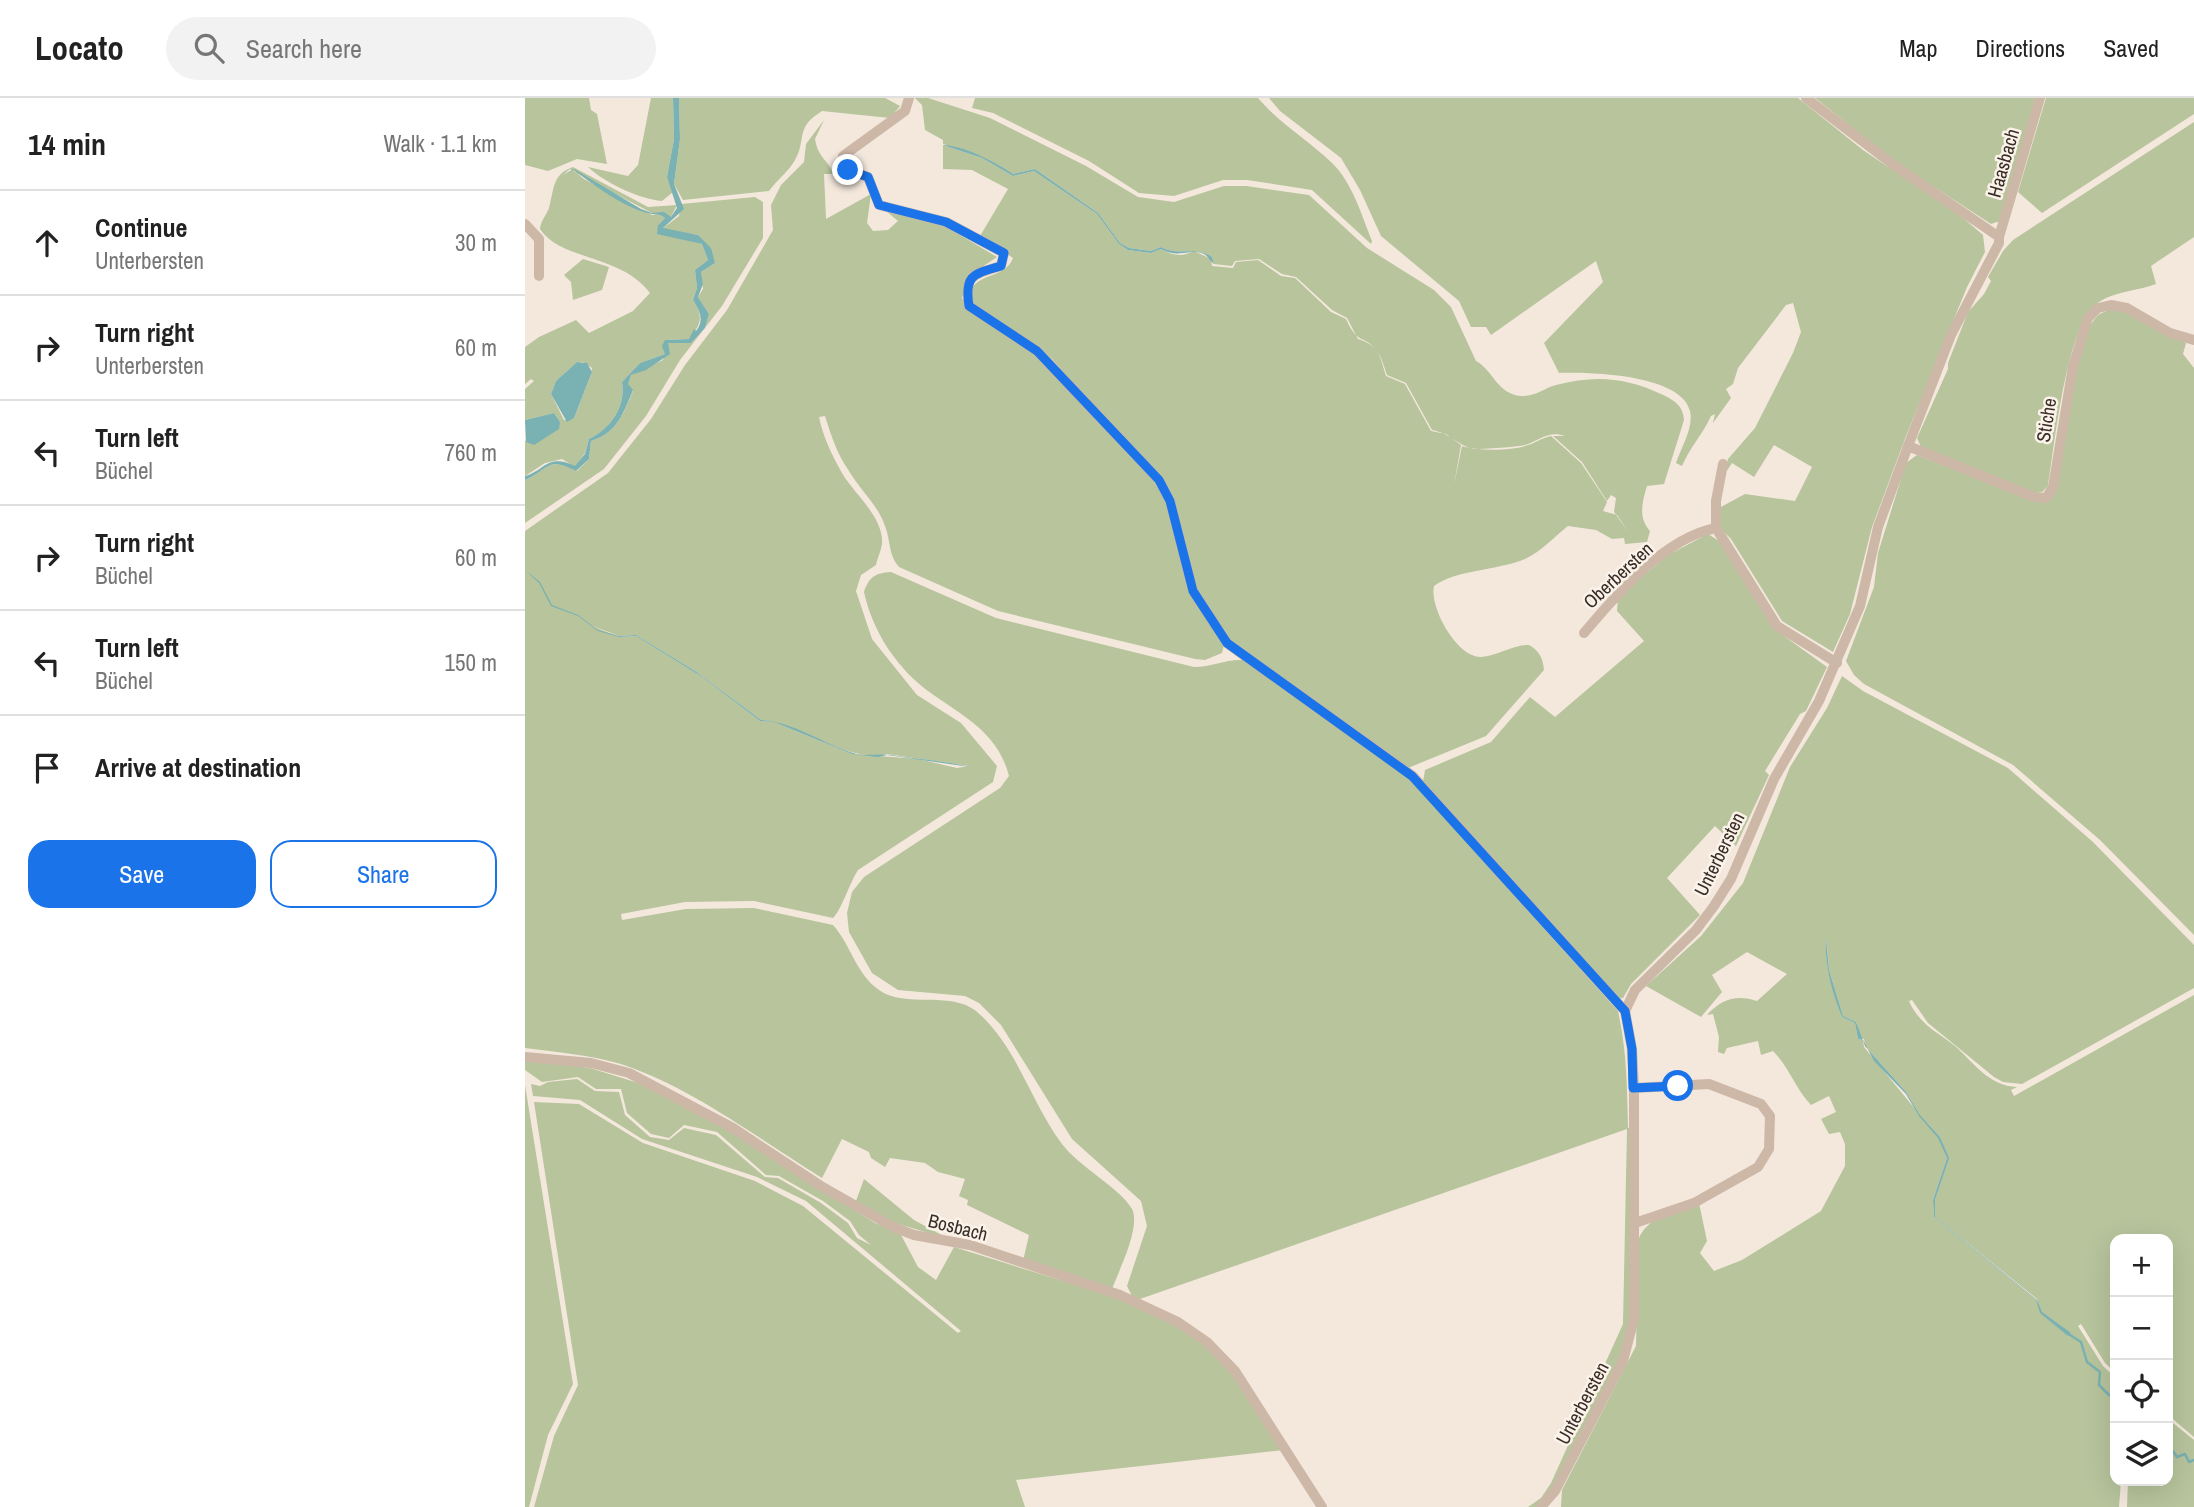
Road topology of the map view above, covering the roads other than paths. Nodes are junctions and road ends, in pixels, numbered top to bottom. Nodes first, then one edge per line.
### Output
1 (909, 98) edge
2 (1806, 98) edge
3 (2040, 98) edge
4 (525, 224) edge
5 (1999, 237) junction
6 (539, 276) dead end
7 (2194, 340) edge
8 (1908, 446) junction
9 (1723, 464) dead end
10 (1716, 528) junction
11 (1584, 633) dead end
12 (1837, 663) junction
13 (1625, 1011) junction
14 (525, 1057) edge
15 (1633, 1088) junction
16 (1635, 1223) junction
17 (1322, 1507) edge
18 (1541, 1507) edge

1 - 13 street
2 - 5 street
3 - 5 street, Haasbach
4 - 6 street
5 - 8 street, Haasbach
7 - 8 street, Stiche
8 - 12 street, Unterbersten
9 - 10 street
10 - 11 street, Oberbersten
10 - 12 street
12 - 13 street, Unterbersten
13 - 15 street, Unterbersten
14 - 17 street, Bosbach
15 - 16 street, Unterbersten
15 - 16 street
16 - 18 street, Unterbersten

